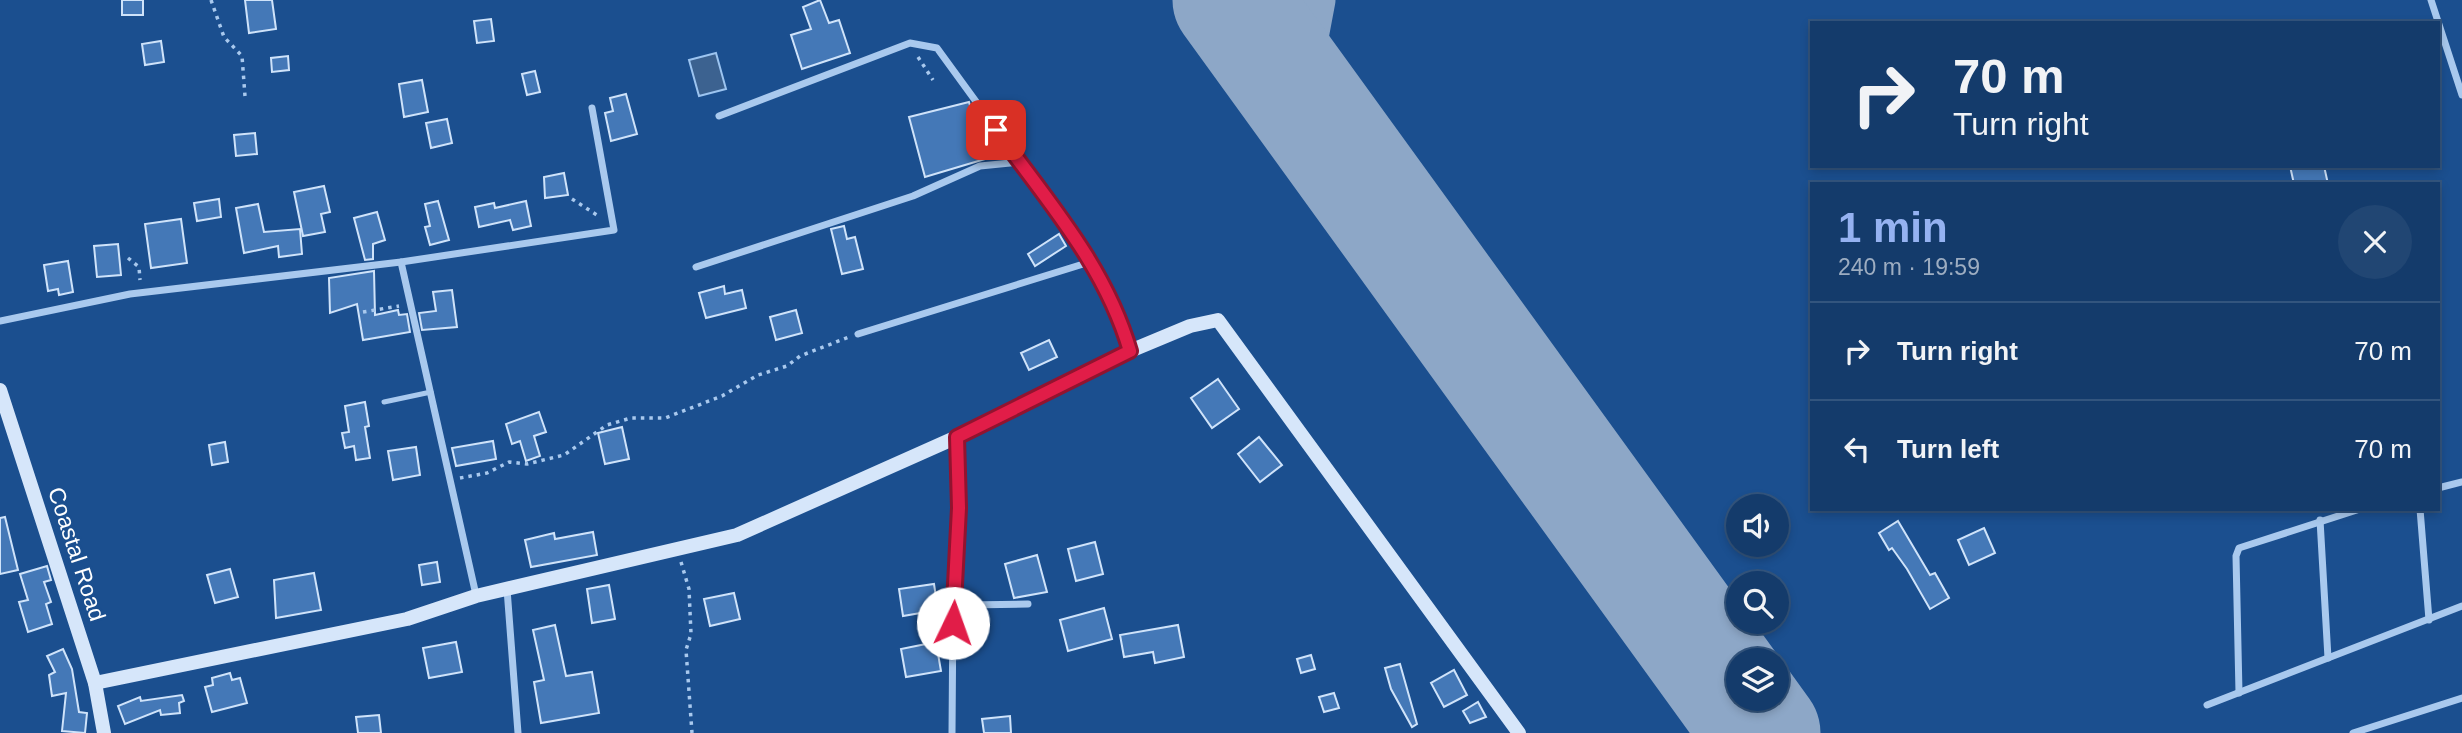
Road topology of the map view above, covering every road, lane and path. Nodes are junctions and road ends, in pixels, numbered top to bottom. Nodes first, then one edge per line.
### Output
1 (211, 0) edge
2 (2431, 0) edge
3 (2438, 21) edge
4 (2440, 28) edge
5 (909, 43) junction
6 (933, 80) dead end
7 (2462, 95) edge
8 (245, 96) dead end
9 (592, 108) dead end
10 (719, 116) dead end
11 (1020, 162) junction
12 (572, 199) dead end
13 (614, 230) junction
14 (128, 258) dead end
15 (401, 261) junction
16 (1093, 261) junction
17 (696, 267) dead end
18 (141, 293) junction
19 (411, 304) junction
20 (363, 312) dead end
21 (0, 321) edge
22 (858, 334) joint
23 (1130, 351) junction
24 (0, 390) edge
25 (431, 392) junction
26 (384, 402) dead end
27 (957, 437) junction
28 (451, 480) junction
29 (2462, 481) edge
30 (2440, 487) edge
31 (2353, 511) edge
32 (2420, 511) edge
33 (2320, 520) junction
34 (678, 549) junction
35 (507, 589) junction
36 (477, 596) junction
37 (953, 602) junction
38 (1028, 604) dead end
39 (2462, 606) edge
40 (2429, 620) junction
41 (2328, 658) junction
42 (95, 683) junction
43 (2238, 693) junction
44 (2462, 698) edge
45 (2207, 705) dead end
46 (104, 733) edge
47 (518, 733) edge
48 (692, 733) edge
49 (952, 733) edge
50 (1519, 733) edge
51 (2353, 733) edge

1 - 8 path
2 - 3 street
4 - 7 street
5 - 6 path
5 - 10 street
5 - 11 street
9 - 13 street
11 - 16 street
11 - 17 street
12 - 13 path
13 - 15 street
14 - 18 path
15 - 18 street
15 - 19 street
16 - 22 street
16 - 23 street
18 - 21 street
19 - 20 path
19 - 25 street
22 - 28 path
23 - 27 street
23 - 50 street
24 - 42 street, Coastal Road
25 - 26 lane
25 - 28 street
27 - 34 street
27 - 37 street
28 - 36 street
29 - 30 street
31 - 33 street
32 - 40 street
33 - 41 street
33 - 43 street
34 - 35 street
34 - 48 path
35 - 36 street
35 - 47 street
36 - 42 street
37 - 38 street
37 - 49 street
39 - 40 street
40 - 41 street
41 - 43 street
42 - 46 street, Coastal Road
43 - 45 street
44 - 51 street

